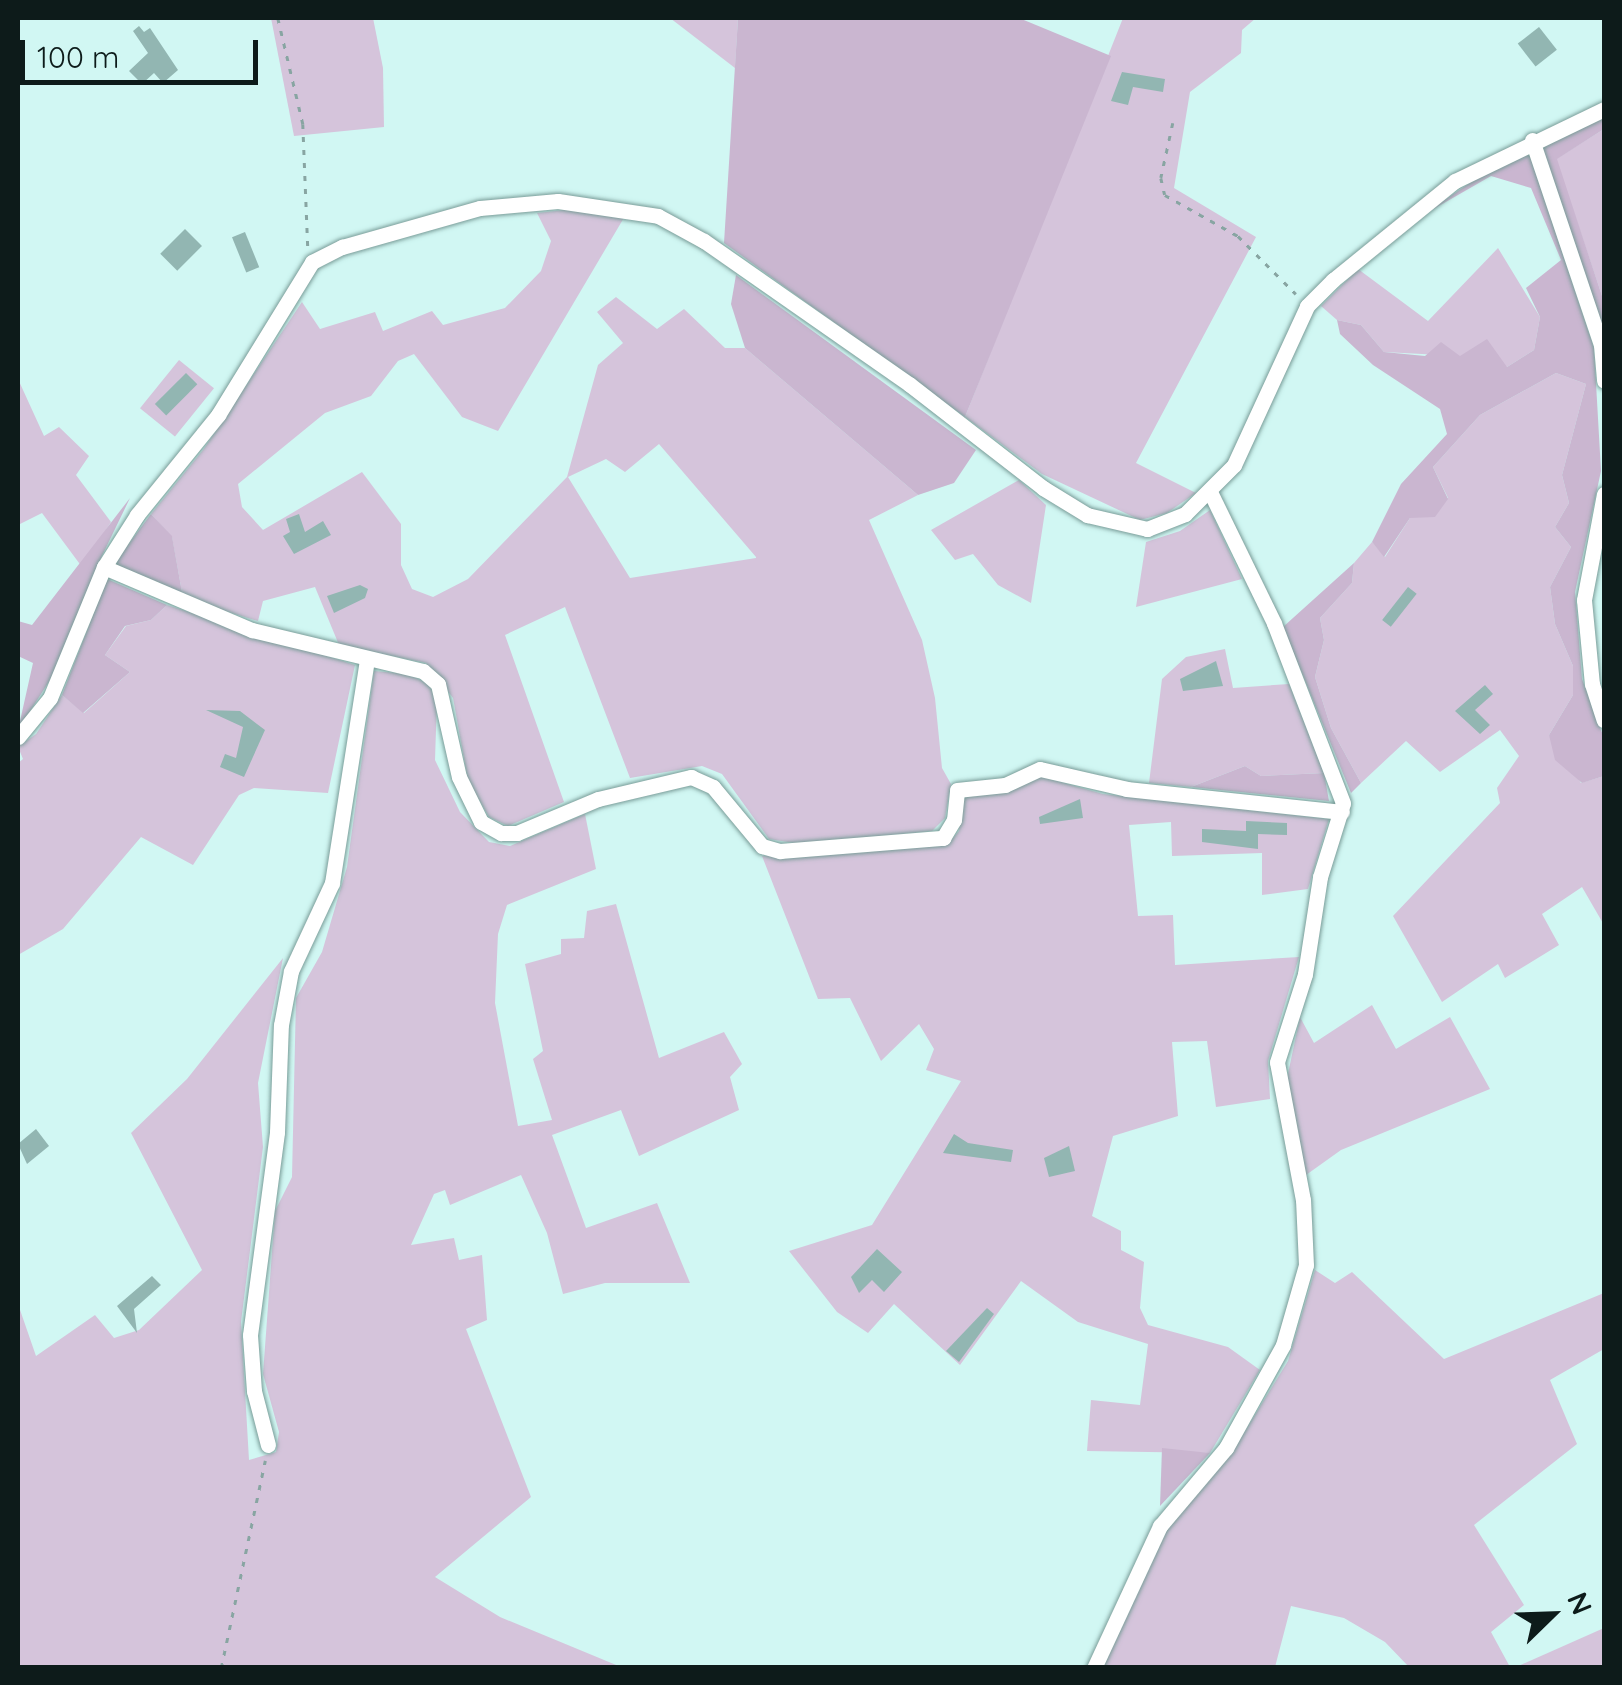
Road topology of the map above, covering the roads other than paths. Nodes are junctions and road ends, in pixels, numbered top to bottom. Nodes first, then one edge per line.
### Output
1 (1604, 109) edge
2 (1532, 140) junction
3 (1604, 381) edge
4 (1210, 494) junction
5 (1604, 494) edge
6 (104, 567) junction
7 (366, 660) junction
8 (1604, 720) edge
9 (18, 736) edge
10 (1342, 812) junction
11 (268, 1445) road end
12 (1094, 1668) edge

1 - 2 street
2 - 3 street
2 - 4 street
4 - 6 street
4 - 10 street
5 - 8 street
6 - 7 street
6 - 9 street
7 - 10 street
7 - 11 street
10 - 12 street

